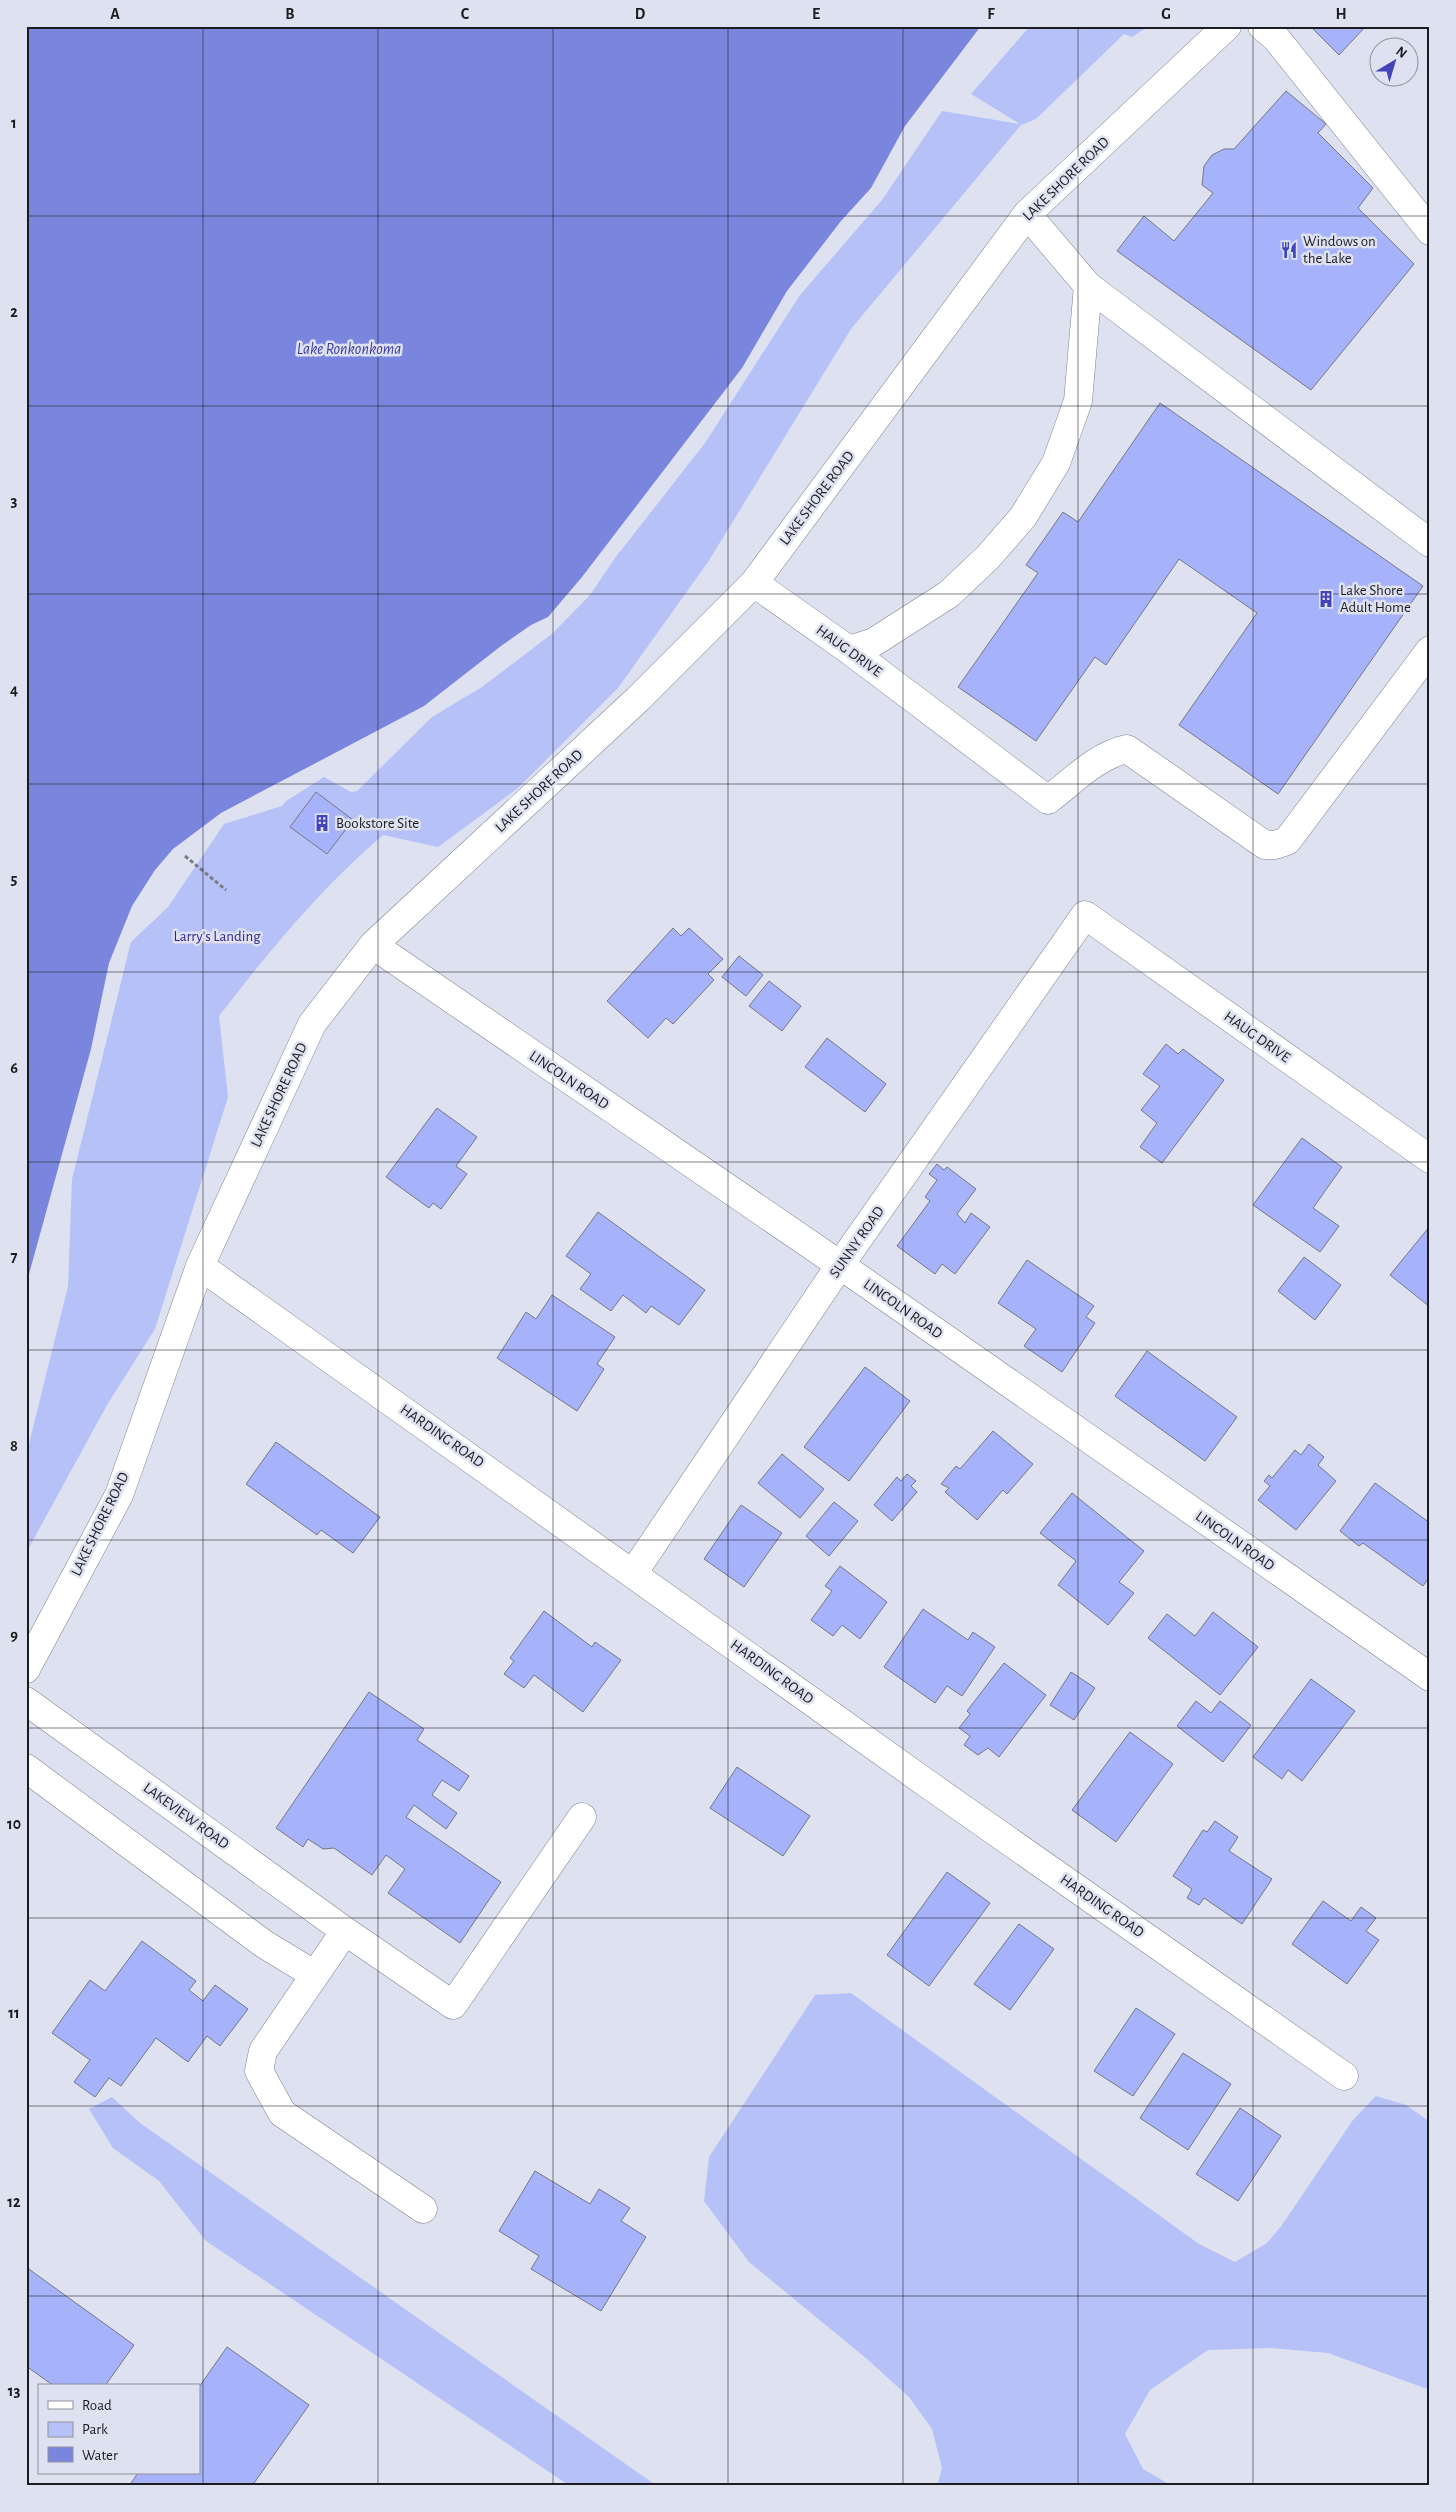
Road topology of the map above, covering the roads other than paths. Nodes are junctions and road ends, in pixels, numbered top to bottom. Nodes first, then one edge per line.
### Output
1 (1227, 26) edge
2 (1262, 26) edge
3 (1027, 214) junction
4 (1430, 230) edge
5 (1088, 286) junction
6 (1430, 543) edge
7 (754, 583) junction
8 (848, 650) junction
9 (1430, 650) edge
10 (1084, 915) joint
11 (373, 946) junction
12 (1430, 1159) edge
13 (840, 1265) junction
14 (200, 1266) junction
15 (634, 1572) junction
16 (26, 1669) edge
17 (1430, 1677) edge
18 (26, 1701) edge
19 (26, 1768) edge
20 (582, 1818) dead end
21 (345, 1931) junction
22 (315, 1975) junction
23 (1344, 2076) dead end
24 (423, 2208) dead end

1 - 3 street, LAKE SHORE ROAD
2 - 4 street
3 - 5 street
3 - 7 street, LAKE SHORE ROAD
5 - 6 street
5 - 8 street
7 - 8 street, HAUG DRIVE
7 - 11 street, LAKE SHORE ROAD
8 - 9 street, HAUG DRIVE
10 - 12 street, HAUG DRIVE
10 - 13 street, SUNNY ROAD
11 - 13 street, LINCOLN ROAD
11 - 14 street, LAKE SHORE ROAD
13 - 15 street, SUNNY ROAD
13 - 17 street, LINCOLN ROAD
14 - 15 street, HARDING ROAD
14 - 16 street, LAKE SHORE ROAD
15 - 23 street, HARDING ROAD
18 - 21 street, LAKEVIEW ROAD
19 - 22 street
20 - 21 street, LAKEVIEW ROAD
21 - 22 street
22 - 24 street

